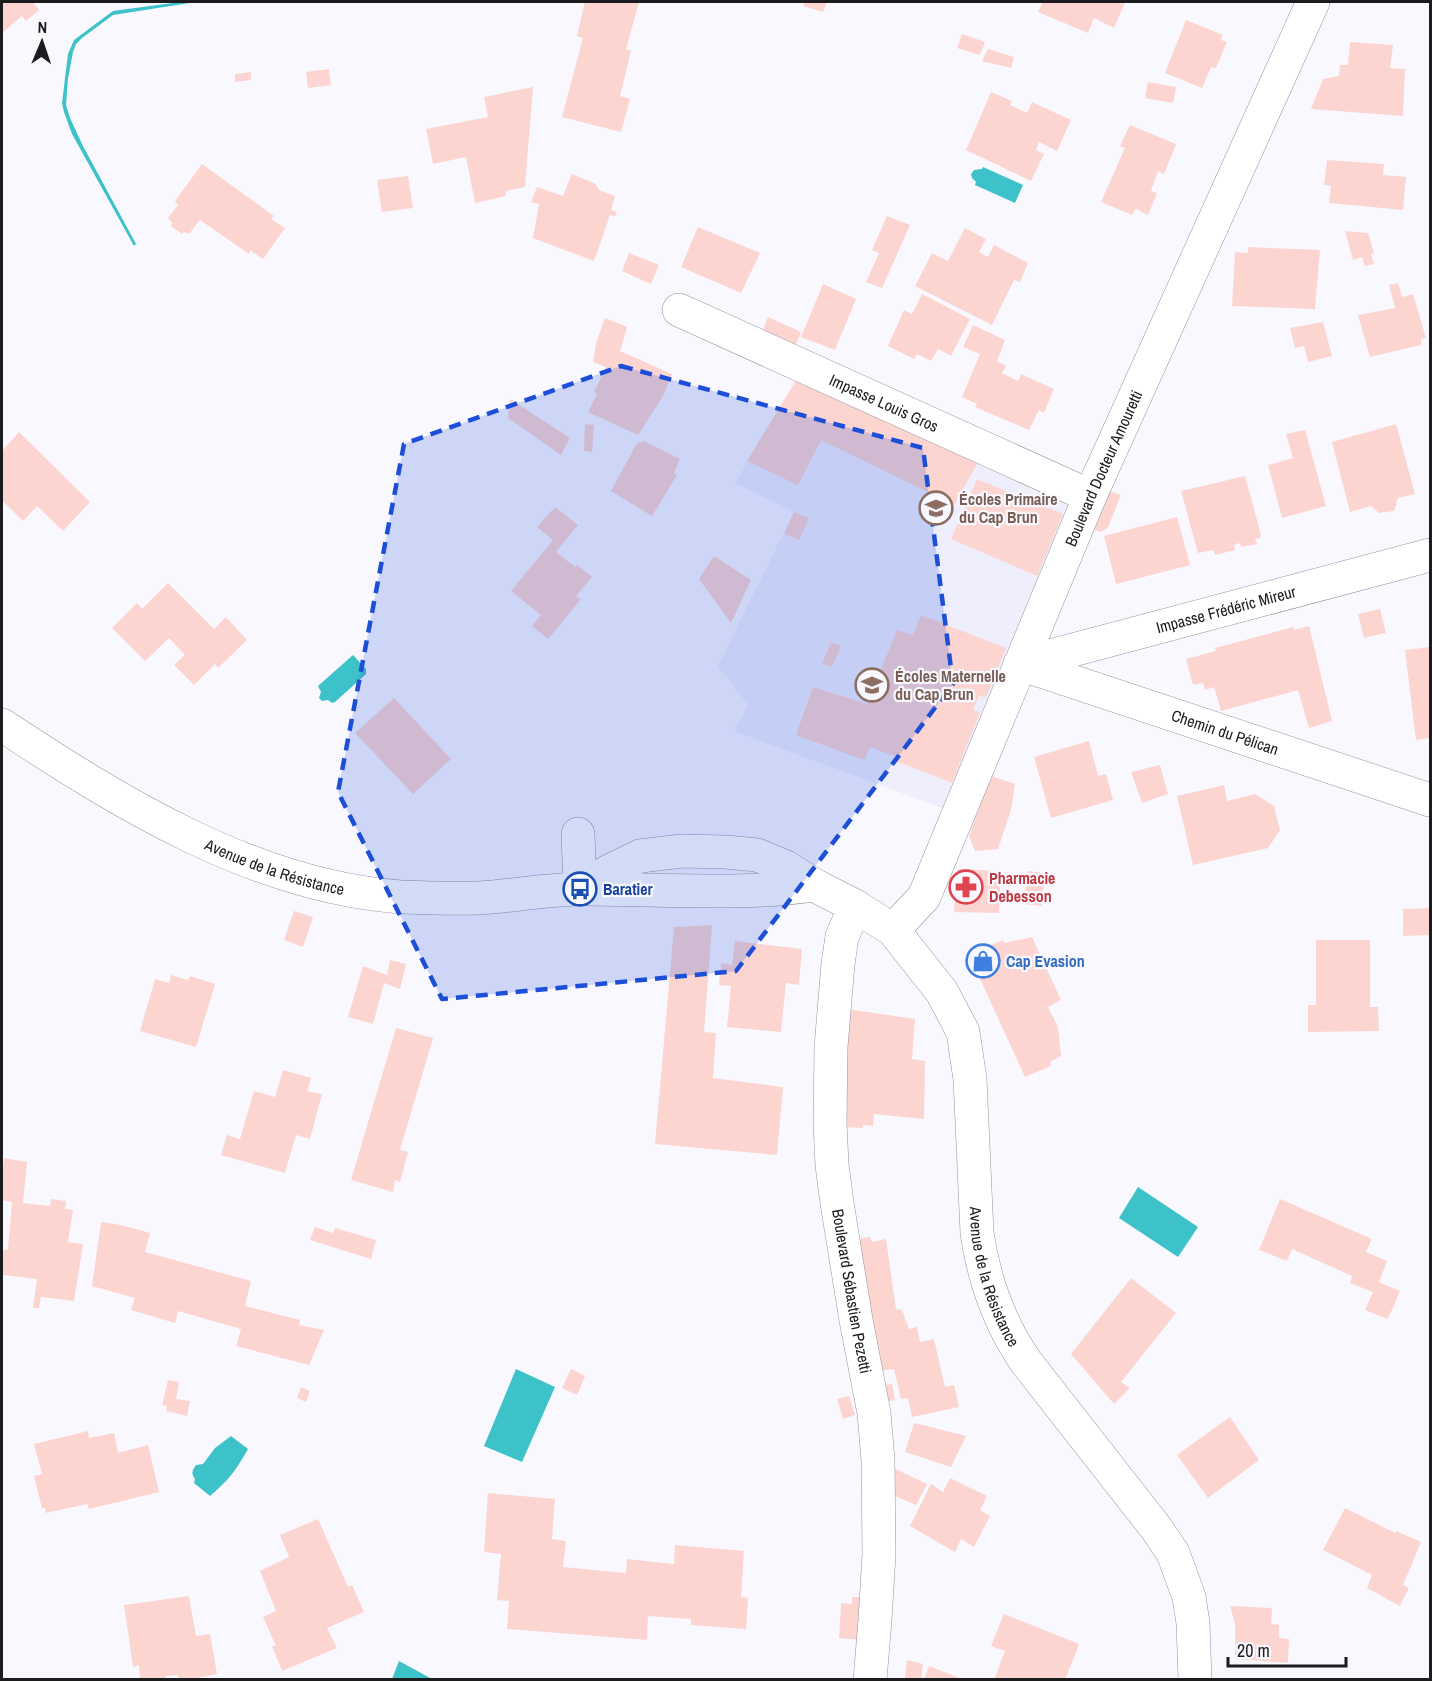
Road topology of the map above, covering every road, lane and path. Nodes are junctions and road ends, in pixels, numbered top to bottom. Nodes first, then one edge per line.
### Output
1 (1311, 2) edge
2 (679, 310) dead end
3 (1090, 496) junction
4 (1431, 555) edge
5 (1020, 664) junction
6 (2, 725) edge
7 (1431, 800) edge
8 (578, 834) dead end
9 (644, 842) junction
10 (814, 885) junction
11 (580, 889) junction
12 (620, 890) junction
13 (855, 906) junction
14 (893, 930) junction
15 (870, 1680) edge
16 (1195, 1680) edge

1 - 3 street, Boulevard Docteur Amouretti
2 - 3 street, Impasse Louis Gros
3 - 5 street, Boulevard Docteur Amouretti
4 - 5 street, Impasse Frédéric Mireur
5 - 7 street, Chemin du Pélican
5 - 14 street, Boulevard Docteur Amouretti
6 - 11 street, Avenue de la Résistance
8 - 11 street
9 - 10 street, Avenue de la Résistance
9 - 11 street, Avenue de la Résistance
9 - 12 street
10 - 12 street, Avenue de la Résistance
10 - 13 street, Avenue de la Résistance
11 - 12 street, Avenue de la Résistance
13 - 14 street, Avenue de la Résistance
13 - 15 street, Boulevard Sébastien Pezetti
14 - 16 street, Avenue de la Résistance

